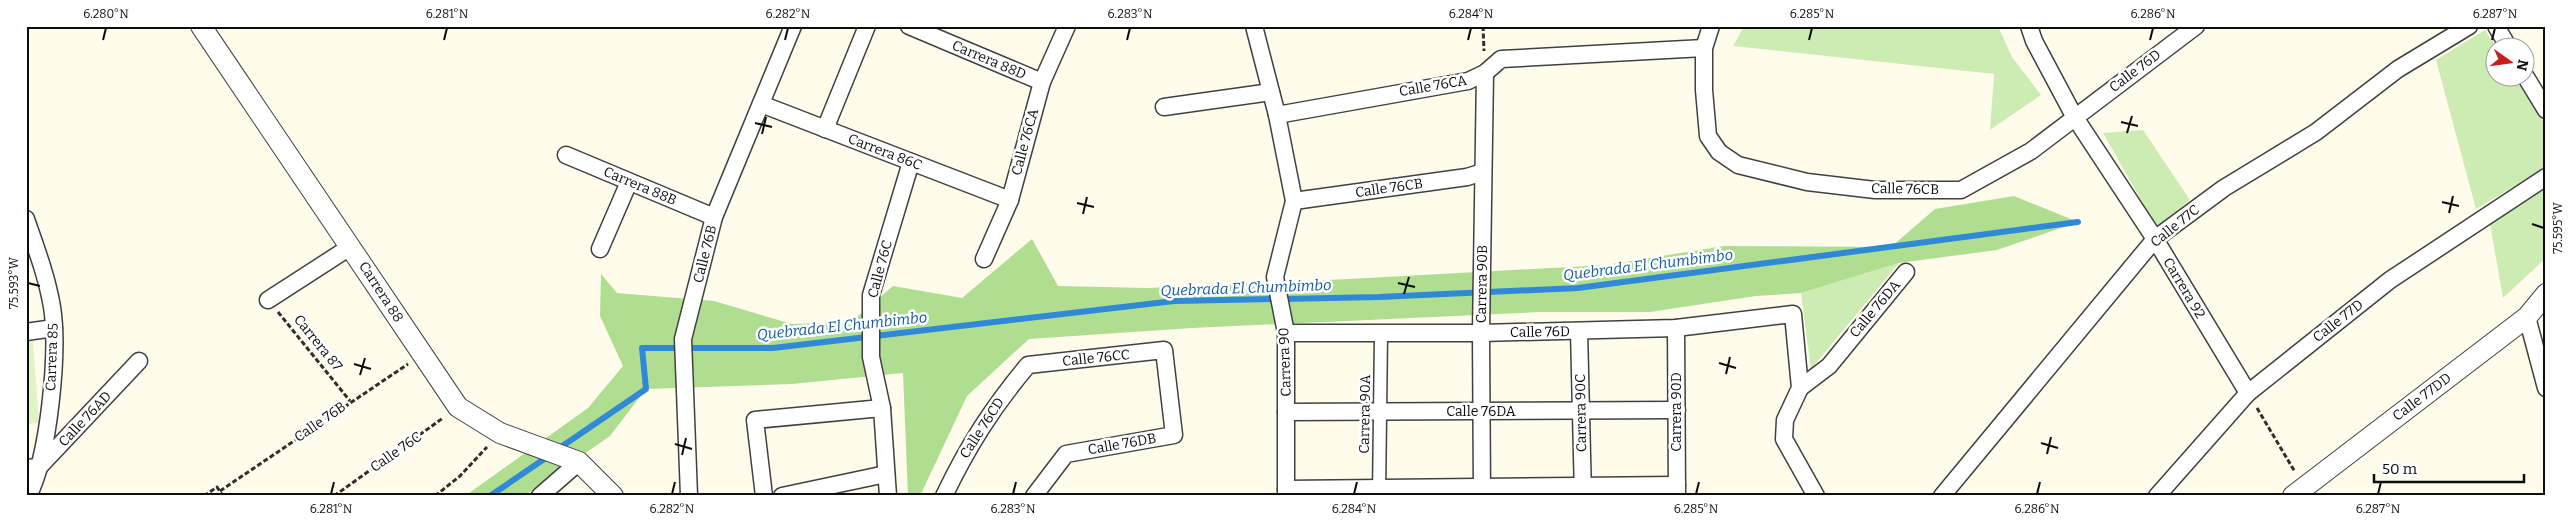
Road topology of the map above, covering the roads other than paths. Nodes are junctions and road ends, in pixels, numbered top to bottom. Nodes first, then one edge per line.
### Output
1 (201, 26) edge
2 (794, 26) edge
3 (867, 26) edge
4 (909, 26) edge
5 (1067, 26) edge
6 (1254, 26) edge
7 (1712, 26) edge
8 (2029, 26) edge
9 (2196, 26) edge
10 (2469, 26) edge
11 (2496, 26) edge
12 (2503, 38) edge
13 (1704, 48) junction
14 (1485, 73) junction
15 (1042, 82) junction
16 (2533, 88) edge
17 (1271, 92) junction
18 (761, 104) junction
19 (1164, 107) dead end
20 (2546, 110) edge
21 (1277, 115) junction
22 (2074, 116) junction
23 (825, 129) junction
24 (566, 155) dead end
25 (911, 162) junction
26 (1483, 172) junction
27 (2546, 177) edge
28 (629, 182) junction
29 (1010, 200) junction
30 (1294, 201) junction
31 (714, 217) junction
32 (26, 219) edge
33 (2155, 239) junction
34 (350, 247) junction
35 (600, 249) dead end
36 (984, 259) dead end
37 (1906, 272) dead end
38 (2546, 294) edge
39 (268, 300) road end
40 (2527, 318) junction
41 (54, 328) junction
42 (1676, 328) junction
43 (1579, 331) junction
44 (26, 332) edge
45 (1286, 333) junction
46 (1481, 333) junction
47 (1381, 334) junction
48 (1164, 350) joint
49 (140, 362) dead end
50 (1028, 365) joint
51 (1800, 388) junction
52 (2546, 388) edge
53 (2248, 393) junction
54 (882, 408) junction
55 (1581, 410) junction
56 (1676, 410) junction
57 (1482, 411) junction
58 (1286, 412) junction
59 (1380, 412) junction
60 (570, 458) junction
61 (33, 467) edge
62 (886, 474) junction
63 (1677, 490) edge
64 (1583, 491) edge
65 (1379, 492) edge
66 (1482, 492) edge
67 (2303, 492) edge
68 (1286, 493) edge
69 (28, 496) edge
70 (540, 496) edge
71 (613, 496) edge
72 (689, 496) edge
73 (764, 496) edge
74 (782, 496) edge
75 (888, 496) edge
76 (944, 496) edge
77 (1034, 496) edge
78 (1816, 496) edge
79 (1942, 496) edge
80 (2157, 496) edge

1 - 34 street, Carrera 88
2 - 18 street, Calle 76B
3 - 23 street
4 - 15 street, Carrera 88D
5 - 15 street, Calle 76CA
6 - 17 street, Carrera 90
7 - 13 street
8 - 22 street, Carrera 92
9 - 22 street, Calle 76D
10 - 33 street, Calle 77C
11 - 12 street
13 - 14 street, Calle 76CA
13 - 22 street, Calle 76CB
14 - 21 street, Calle 76CA
14 - 26 street, Carrera 90B
15 - 29 street, Calle 76CA
16 - 20 street
17 - 19 street
17 - 21 street, Carrera 90
18 - 23 street, Carrera 86C
18 - 31 street, Calle 76B
21 - 30 street, Carrera 90
22 - 33 street, Carrera 92
23 - 25 street, Carrera 86C
24 - 28 street, Carrera 88B
25 - 29 street, Carrera 86C
25 - 54 street, Calle 76C
26 - 30 street, Calle 76CB
26 - 46 street, Carrera 90B
27 - 53 street, Calle 77D
28 - 31 street, Carrera 88B
28 - 35 street
29 - 36 street, Calle 76CA
30 - 45 street, Carrera 90
31 - 72 street, Calle 76B
32 - 41 street, Carrera 85
33 - 53 street, Carrera 92
33 - 79 street, Calle 77C
34 - 39 street
34 - 60 street, Carrera 88
37 - 51 street, Calle 76DA
38 - 40 street, Calle 77DD
40 - 52 street
40 - 67 street, Calle 77DD
41 - 44 street
41 - 61 street, Carrera 85
42 - 43 street, Calle 76D
42 - 51 street, Calle 76D
42 - 56 street, Carrera 90D
43 - 46 street, Calle 76D
43 - 55 street, Carrera 90C
45 - 47 street, Calle 76D
45 - 58 street, Carrera 90
46 - 47 street, Calle 76D
46 - 57 street, Carrera 90B
47 - 59 street, Carrera 90A
48 - 50 street, Calle 76CC
48 - 77 street, Calle 76DB
49 - 61 street, Calle 76AD
50 - 76 street, Calle 76CD
51 - 78 street
53 - 80 street, Calle 77D
54 - 62 street
54 - 73 street
55 - 56 street, Calle 76DA
55 - 57 street, Calle 76DA
55 - 64 street, Carrera 90C
56 - 63 street, Carrera 90D
57 - 59 street, Calle 76DA
57 - 66 street, Carrera 90B
58 - 59 street, Calle 76DA
58 - 68 street, Carrera 90
59 - 65 street, Carrera 90A
60 - 70 street
60 - 71 street, Carrera 88
61 - 69 street, Carrera 85
62 - 74 street
62 - 75 street
63 - 64 street
64 - 66 street
65 - 66 street
65 - 68 street

